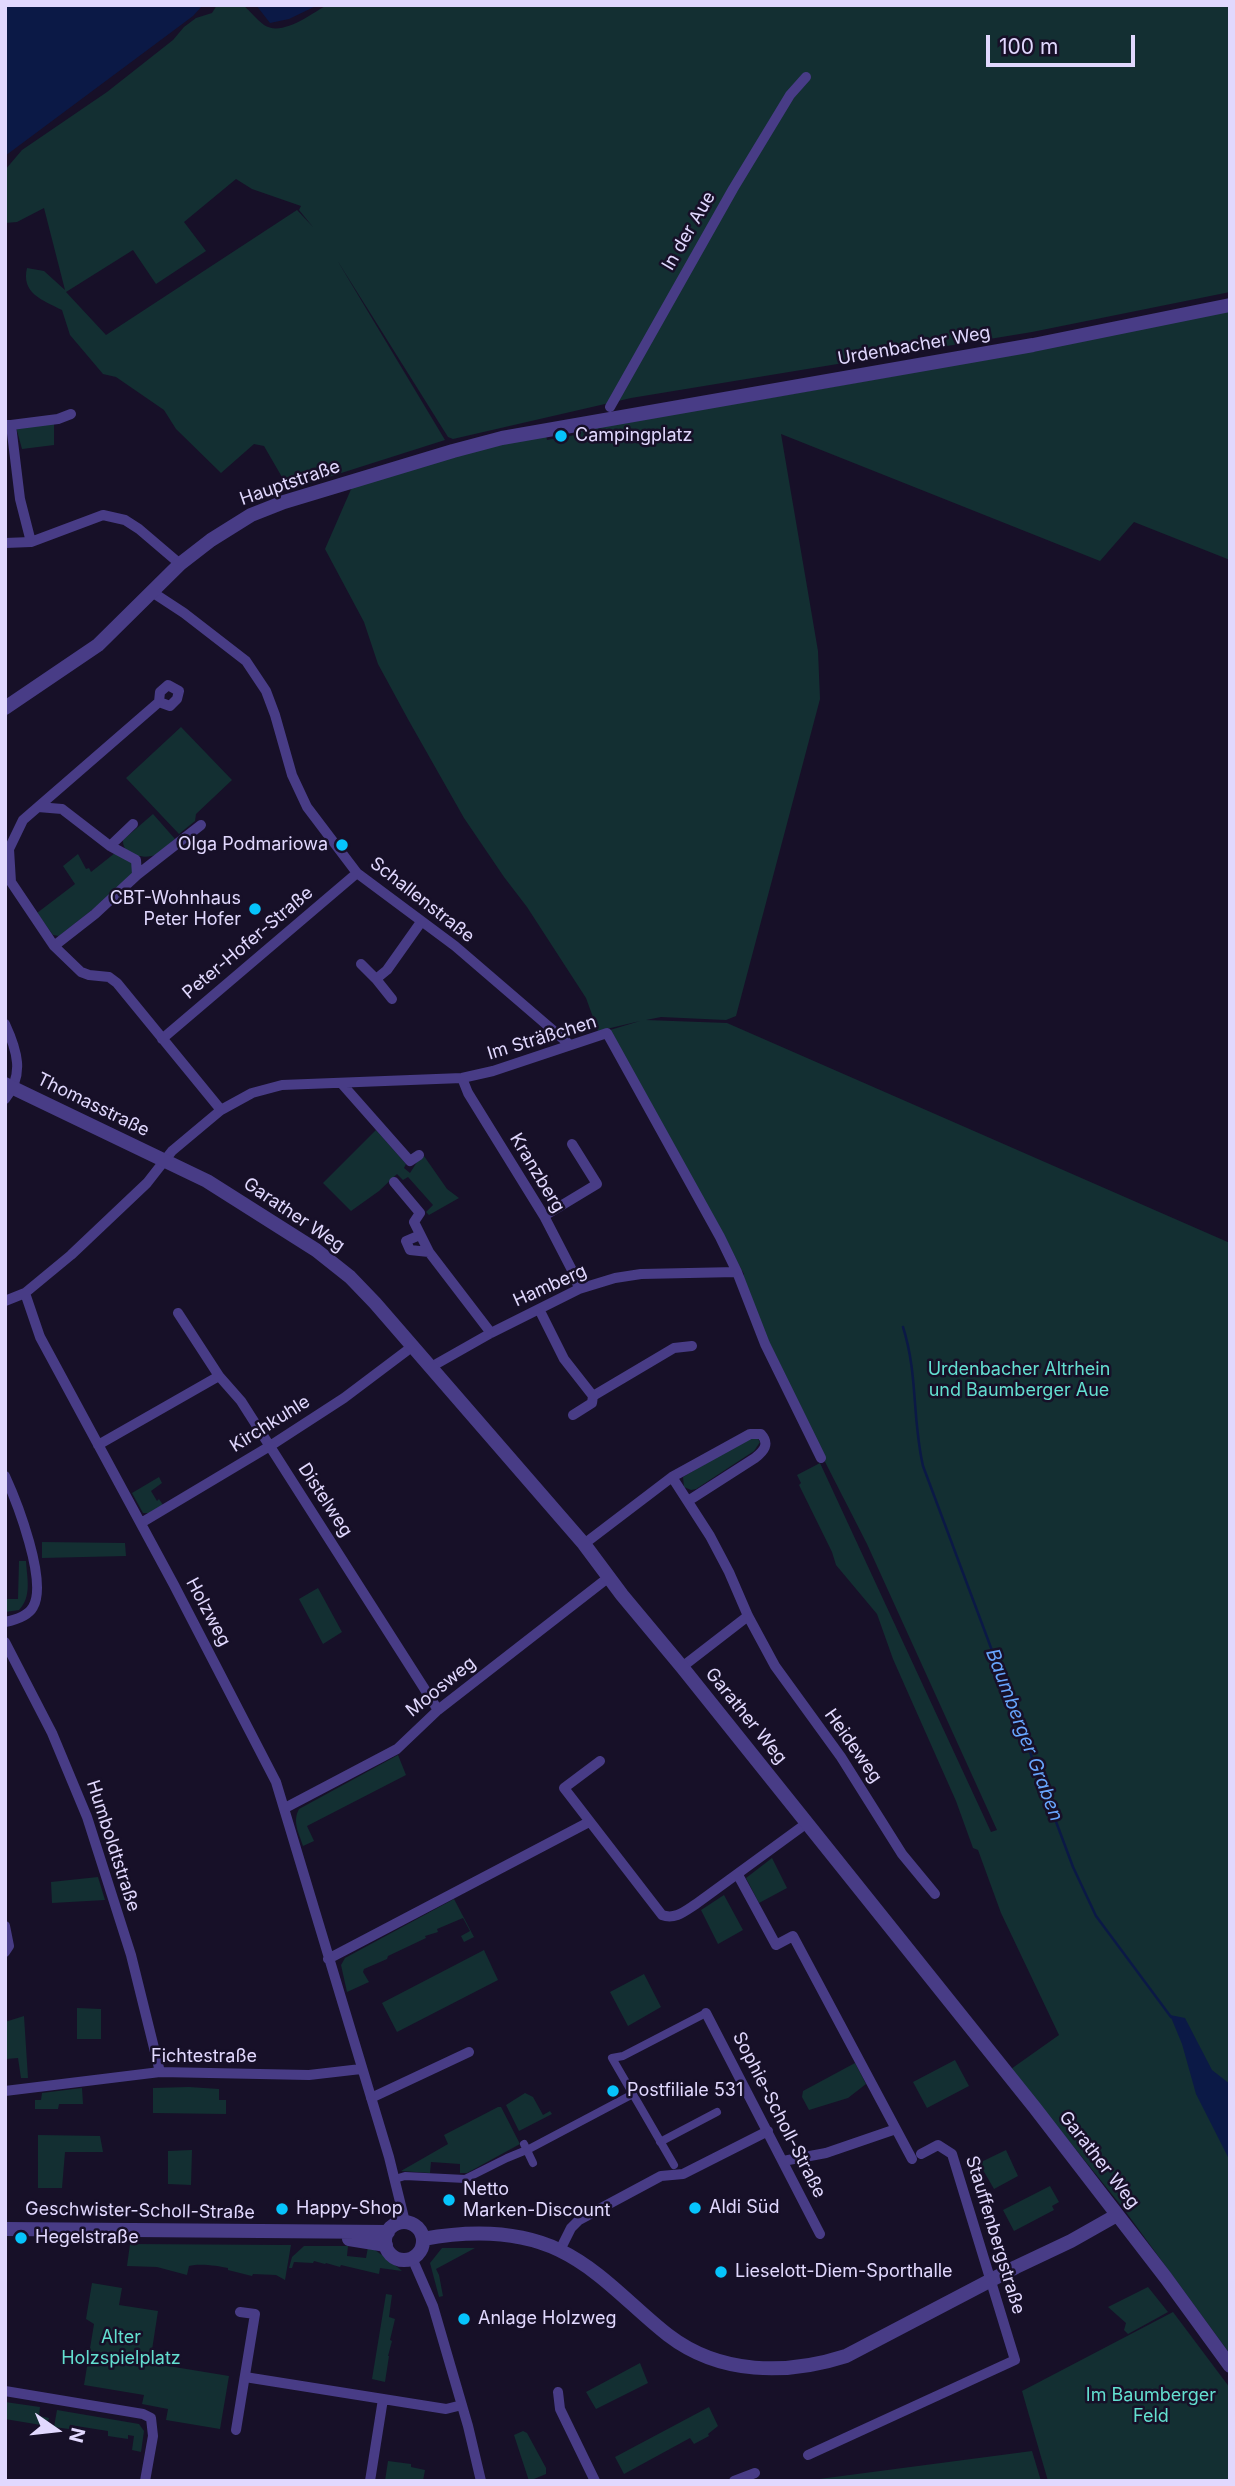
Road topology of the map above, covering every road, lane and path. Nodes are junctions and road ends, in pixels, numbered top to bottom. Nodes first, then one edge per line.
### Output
1 (806, 77) dead end
2 (1230, 305) edge
3 (607, 413) junction
4 (71, 414) dead end
5 (8, 425) edge
6 (31, 542) junction
7 (5, 543) edge
8 (180, 564) junction
9 (152, 592) junction
10 (159, 702) dead end
11 (5, 708) edge
12 (56, 791) junction
13 (38, 807) junction
14 (62, 809) junction
15 (133, 824) dead end
16 (201, 825) dead end
17 (110, 846) junction
18 (136, 860) junction
19 (156, 860) junction
20 (357, 873) junction
21 (137, 875) junction
22 (421, 922) junction
23 (54, 946) junction
24 (361, 964) dead end
25 (376, 979) junction
26 (392, 999) dead end
27 (5, 1024) edge
28 (547, 1025) junction
29 (162, 1039) junction
30 (569, 1044) junction
31 (542, 1054) junction
32 (462, 1078) junction
33 (342, 1084) junction
34 (8, 1091) edge
35 (221, 1110) junction
36 (572, 1144) dead end
37 (419, 1154) dead end
38 (164, 1160) junction
39 (394, 1182) dead end
40 (544, 1216) junction
41 (737, 1272) junction
42 (579, 1289) junction
43 (26, 1293) junction
44 (5, 1301) edge
45 (539, 1309) junction
46 (178, 1312) dead end
47 (491, 1333) junction
48 (413, 1346) junction
49 (692, 1346) dead end
50 (431, 1367) junction
51 (219, 1376) junction
52 (593, 1396) junction
53 (573, 1415) dead end
54 (98, 1445) junction
55 (270, 1447) junction
56 (821, 1458) dead end
57 (5, 1476) edge
58 (672, 1477) junction
59 (688, 1501) junction
60 (141, 1522) junction
61 (584, 1544) junction
62 (609, 1577) junction
63 (748, 1616) junction
64 (5, 1622) edge
65 (5, 1642) edge
66 (682, 1667) junction
67 (438, 1710) junction
68 (600, 1762) dead end
69 (285, 1808) junction
70 (589, 1822) junction
71 (807, 1823) junction
72 (738, 1875) junction
73 (935, 1894) dead end
74 (5, 1926) edge
75 (5, 1952) edge
76 (328, 1959) junction
77 (706, 2013) joint
78 (469, 2052) dead end
79 (361, 2069) junction
80 (160, 2072) junction
81 (5, 2091) edge
82 (633, 2094) junction
83 (371, 2098) junction
84 (717, 2112) dead end
85 (896, 2129) junction
86 (768, 2131) junction
87 (660, 2142) junction
88 (525, 2147) junction
89 (783, 2161) junction
90 (533, 2163) dead end
91 (674, 2165) dead end
92 (395, 2179) junction
93 (1117, 2215) junction
94 (405, 2222) junction
95 (5, 2229) edge
96 (820, 2234) dead end
97 (387, 2239) junction
98 (423, 2239) junction
99 (560, 2250) junction
100 (412, 2258) junction
101 (991, 2281) junction
102 (240, 2312) dead end
103 (1230, 2366) edge
104 (245, 2377) junction
105 (5, 2391) edge
106 (558, 2392) dead end
107 (383, 2399) junction
108 (462, 2405) junction
109 (236, 2430) dead end
110 (808, 2455) dead end
111 (755, 2473) dead end
112 (145, 2481) edge
113 (370, 2481) edge
114 (481, 2481) edge
115 (595, 2481) edge
116 (734, 2481) edge

1 - 3 street, In der Aue
2 - 3 street, Urdenbacher Weg
3 - 8 street, Hauptstraße
4 - 5 street
5 - 6 street
6 - 7 street
6 - 8 street
8 - 9 street, Hauptstraße
9 - 11 street, Hauptstraße
9 - 20 street, Schallenstraße
10 - 12 street
12 - 13 street
12 - 14 street
13 - 14 street
13 - 23 street
14 - 17 street
15 - 17 street
16 - 19 street
17 - 18 street
18 - 19 street
18 - 21 street
19 - 21 street
20 - 22 street, Schallenstraße
20 - 29 street, Peter-Hofer-Straße
21 - 23 street
22 - 25 street
22 - 28 street, Schallenstraße
23 - 29 street
24 - 25 street
25 - 26 street
27 - 34 street
28 - 30 street, Schallenstraße
28 - 31 street
29 - 35 street
30 - 31 street, Im Sträßchen
30 - 41 street, Im Sträßchen
31 - 32 street, Im Sträßchen
32 - 33 street, Im Sträßchen
32 - 40 street, Kranzberg
33 - 35 street, Im Sträßchen
33 - 37 street
34 - 38 street, Thomasstraße
35 - 38 street, Im Sträßchen
36 - 40 street
38 - 43 street, Im Sträßchen
38 - 48 street, Garather Weg
39 - 47 street
40 - 42 street, Kranzberg
41 - 42 street, Hamberg
41 - 56 street, Im Sträßchen
42 - 45 street, Hamberg
43 - 44 street, Im Sträßchen
43 - 54 street, Holzweg
45 - 47 street, Hamberg
45 - 52 street
46 - 51 street, Distelweg
47 - 50 street, Hamberg
48 - 50 street, Garather Weg
48 - 55 street, Kirchkuhle
49 - 52 street
50 - 61 street, Garather Weg
51 - 54 street
51 - 55 street, Distelweg
52 - 53 street
54 - 60 street, Holzweg
55 - 60 street, Kirchkuhle
55 - 67 street, Distelweg
57 - 64 street
58 - 59 street, Heideweg
58 - 59 street
58 - 61 street
59 - 63 street, Heideweg
60 - 69 street, Holzweg
61 - 62 street, Garather Weg
62 - 66 street, Garather Weg
62 - 67 street, Moosweg
63 - 66 street
63 - 73 street, Heideweg
65 - 80 street, Humboldtstraße
66 - 71 street, Garather Weg
67 - 69 street, Moosweg
68 - 70 street
69 - 76 street, Holzweg
70 - 72 street
70 - 76 street
71 - 72 street
71 - 93 street, Garather Weg
72 - 85 street, Stauffenbergstraße
74 - 75 street
76 - 79 street, Holzweg
77 - 82 street
77 - 86 street, Sophie-Scholl-Straße
78 - 83 street
79 - 80 street, Fichtestraße
79 - 83 street, Holzweg
80 - 81 street, Fichtestraße
82 - 87 street
82 - 88 street
83 - 92 street, Holzweg
84 - 87 street
85 - 89 street
85 - 101 street, Stauffenbergstraße
86 - 89 street, Sophie-Scholl-Straße
86 - 99 street
87 - 91 street
88 - 90 street
88 - 92 street
89 - 96 street, Sophie-Scholl-Straße
92 - 94 street, Holzweg
93 - 101 street
93 - 103 street, Garather Weg
94 - 97 street
94 - 98 street
95 - 97 street, Geschwister-Scholl-Straße
97 - 100 street
98 - 99 street
98 - 100 street
99 - 101 street
100 - 108 street
101 - 110 street, Stauffenbergstraße
102 - 104 street
104 - 107 street
104 - 109 street
105 - 112 street
106 - 115 street
107 - 108 street
107 - 113 street
108 - 114 street
111 - 116 street

